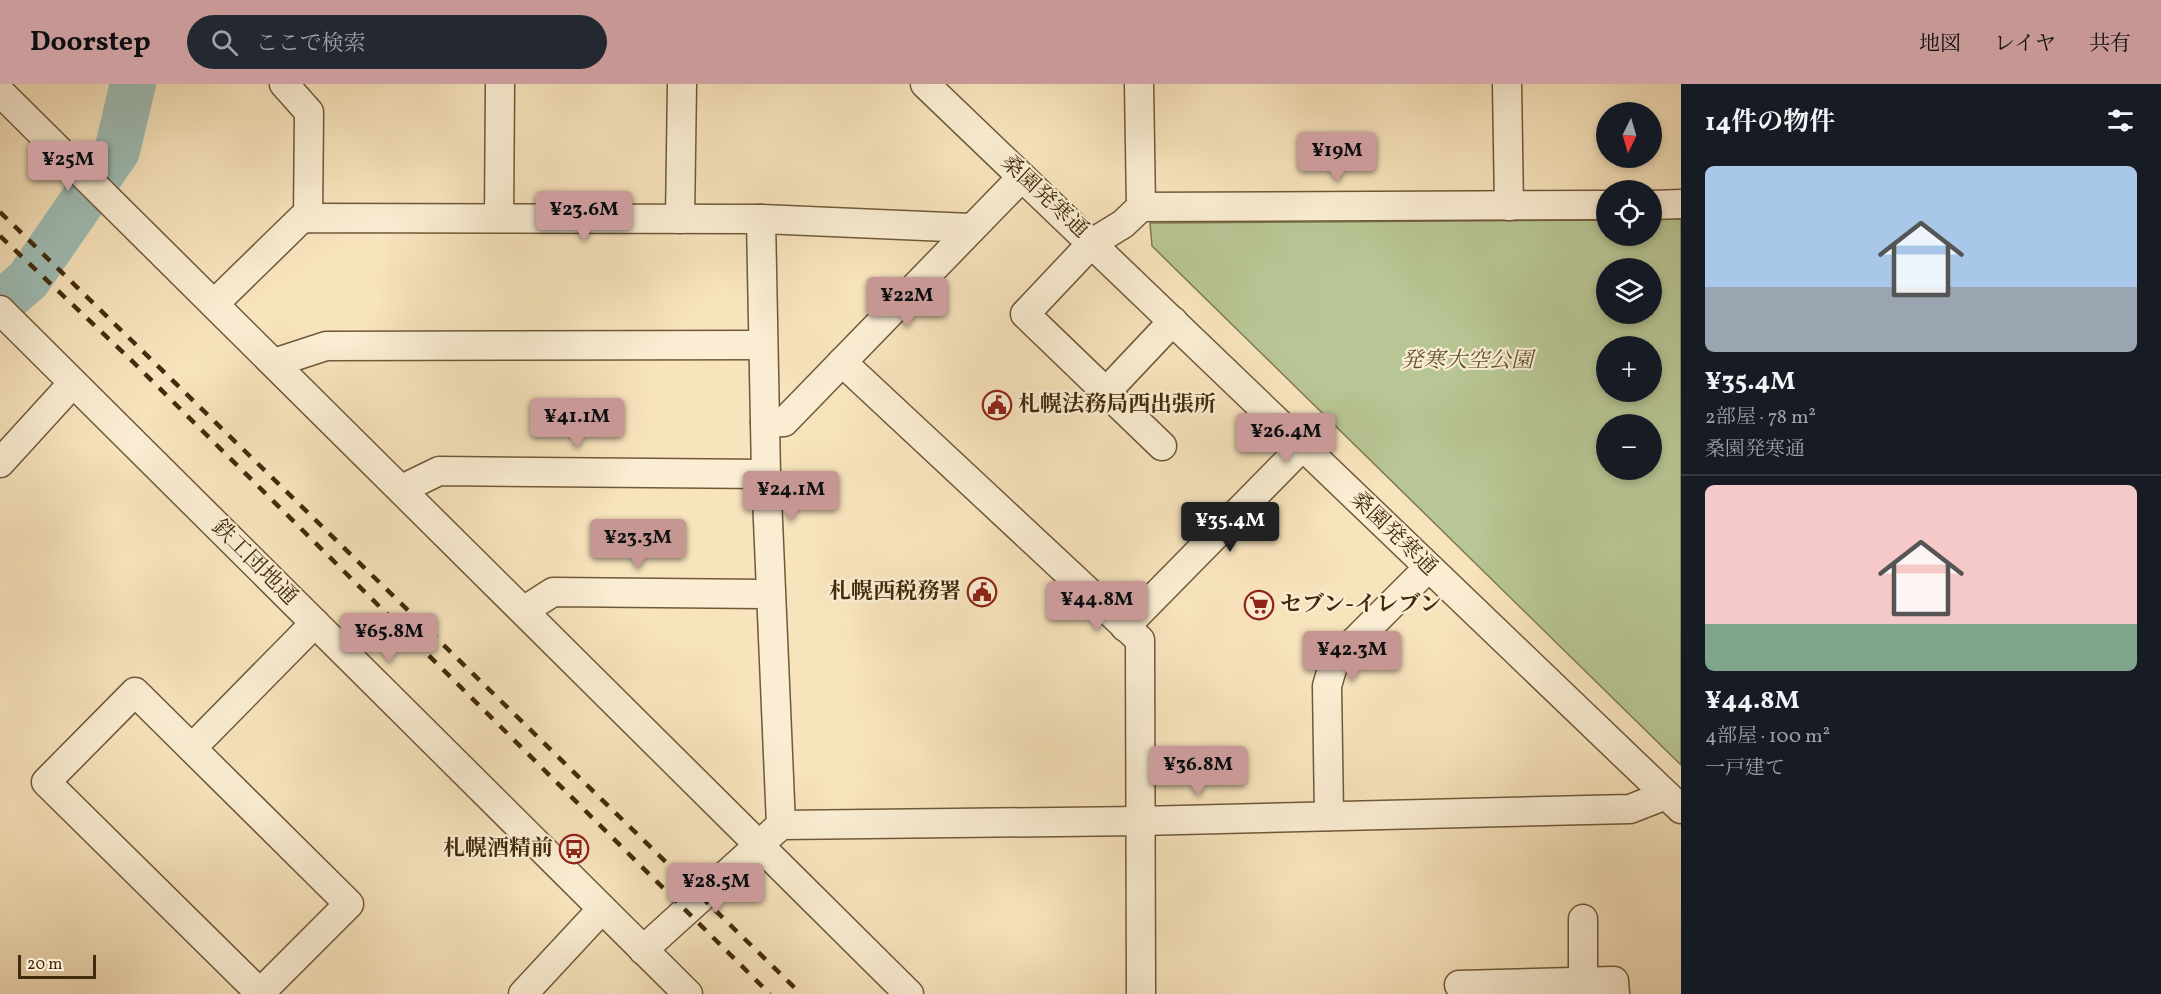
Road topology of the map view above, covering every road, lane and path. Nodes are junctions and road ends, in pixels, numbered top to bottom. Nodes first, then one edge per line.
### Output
1 (284, 84) edge
2 (500, 84) edge
3 (682, 84) edge
4 (925, 84) edge
5 (1139, 84) edge
6 (1507, 84) edge
7 (0, 92) edge
8 (1022, 177) junction
9 (1681, 204) edge
10 (1596, 205) edge
11 (1662, 205) edge
12 (1509, 206) junction
13 (1141, 207) junction
14 (308, 218) junction
15 (499, 218) junction
16 (680, 219) junction
17 (761, 219) junction
18 (971, 228) junction
19 (1092, 243) junction
20 (214, 304) junction
21 (0, 310) edge
22 (1173, 321) junction
23 (762, 345) junction
24 (842, 362) junction
25 (274, 363) junction
26 (65, 374) junction
27 (1106, 392) junction
28 (765, 423) junction
29 (1162, 446) dead end
30 (1302, 447) junction
31 (0, 464) edge
32 (766, 474) junction
33 (402, 489) junction
34 (1428, 568) junction
35 (770, 594) junction
36 (525, 610) junction
37 (315, 623) junction
38 (1125, 627) junction
39 (192, 748) junction
40 (1674, 802) edge
41 (1329, 816) junction
42 (1140, 821) junction
43 (781, 825) junction
44 (759, 844) junction
45 (602, 909) junction
46 (1583, 919) dead end
47 (643, 950) junction
48 (1583, 982) junction
49 (1459, 985) dead end
50 (523, 994) edge
51 (688, 994) edge
52 (909, 994) edge
53 (1141, 994) edge
54 (1614, 994) edge

1 - 14 street
2 - 15 street
3 - 16 street
4 - 8 street, 桑園発寒通
5 - 13 street
6 - 12 street
7 - 20 street
8 - 18 street
8 - 19 street, 桑園発寒通
9 - 11 street
10 - 12 street
12 - 13 street
13 - 19 street
14 - 15 street
14 - 20 street
15 - 16 street
16 - 17 street
17 - 18 street
17 - 23 street
18 - 24 street
19 - 22 street, 桑園発寒通
19 - 27 street
20 - 25 street
21 - 26 street, 鉄工団地通
22 - 27 street
22 - 30 street, 桑園発寒通
23 - 25 street
23 - 28 street
24 - 28 street
24 - 38 street
25 - 33 street
26 - 31 street
26 - 37 street, 鉄工団地通
27 - 29 street
28 - 32 street
30 - 34 street, 桑園発寒通
30 - 38 street
32 - 33 street
32 - 35 street
33 - 36 street
34 - 40 street, 桑園発寒通
34 - 41 street
35 - 36 street
35 - 43 street
36 - 44 street
37 - 39 street
37 - 45 street, 鉄工団地通
38 - 42 street
39 - 39 street
40 - 41 street
41 - 42 street
42 - 43 street
42 - 53 street
43 - 44 street
44 - 47 street
44 - 52 street
45 - 47 street, 鉄工団地通
45 - 50 street
46 - 48 street
47 - 51 street, 鉄工団地通
48 - 49 street
48 - 54 street

